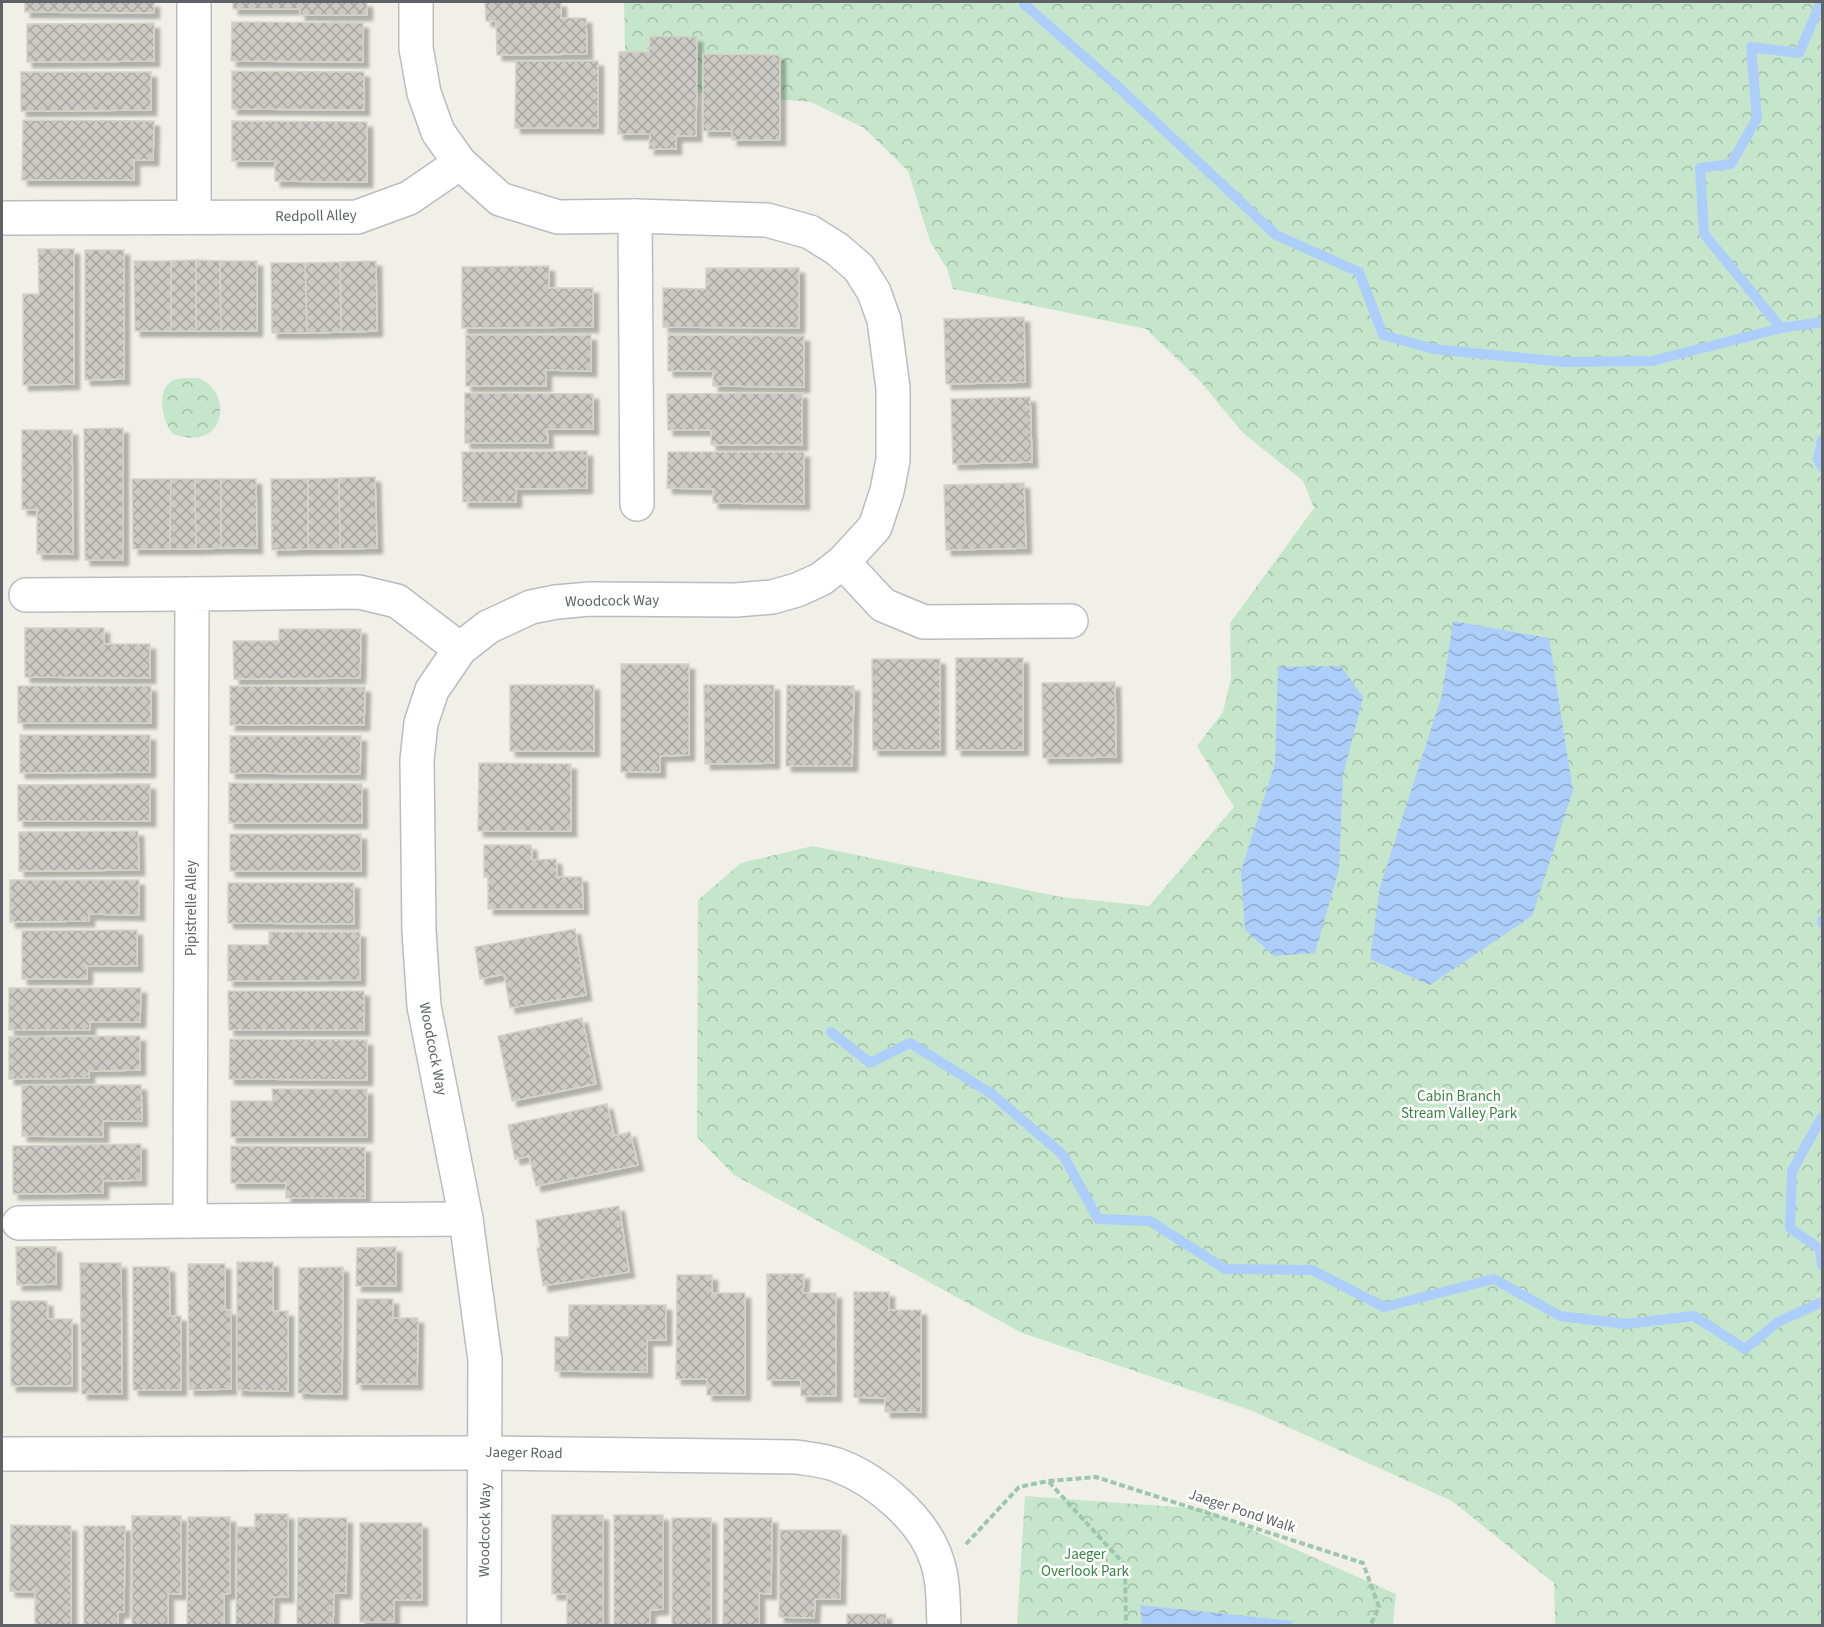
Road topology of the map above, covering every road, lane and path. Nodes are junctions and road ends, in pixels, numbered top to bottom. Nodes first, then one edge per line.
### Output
1 (194, 2) edge
2 (416, 2) edge
3 (460, 163) junction
4 (194, 216) junction
5 (635, 216) junction
6 (5, 218) dead end
7 (637, 504) dead end
8 (843, 562) junction
9 (192, 594) junction
10 (27, 595) dead end
11 (1071, 621) dead end
12 (460, 649) junction
13 (466, 1219) junction
14 (190, 1221) junction
15 (19, 1223) dead end
16 (486, 1453) junction
17 (2, 1454) edge
18 (1048, 1481) junction
19 (937, 1561) junction
20 (484, 1626) edge
21 (944, 1626) edge
22 (1126, 1626) edge
23 (1370, 1626) edge

1 - 4 street
2 - 3 street, Woodcock Way
3 - 4 street, Redpoll Alley
3 - 5 street, Woodcock Way
4 - 6 street, Redpoll Alley
5 - 7 street
5 - 8 street, Woodcock Way
8 - 11 street
8 - 12 street, Woodcock Way
9 - 10 street
9 - 12 street
9 - 14 street, Pipistrelle Alley
12 - 13 street, Woodcock Way
13 - 14 street
13 - 16 street, Woodcock Way
14 - 15 street
16 - 17 street, Jaeger Road
16 - 19 street, Jaeger Road
16 - 20 street, Woodcock Way
18 - 19 path, Jaeger Pond Walk
18 - 22 path
18 - 23 path, Jaeger Pond Walk
19 - 21 street, Jaeger Road

